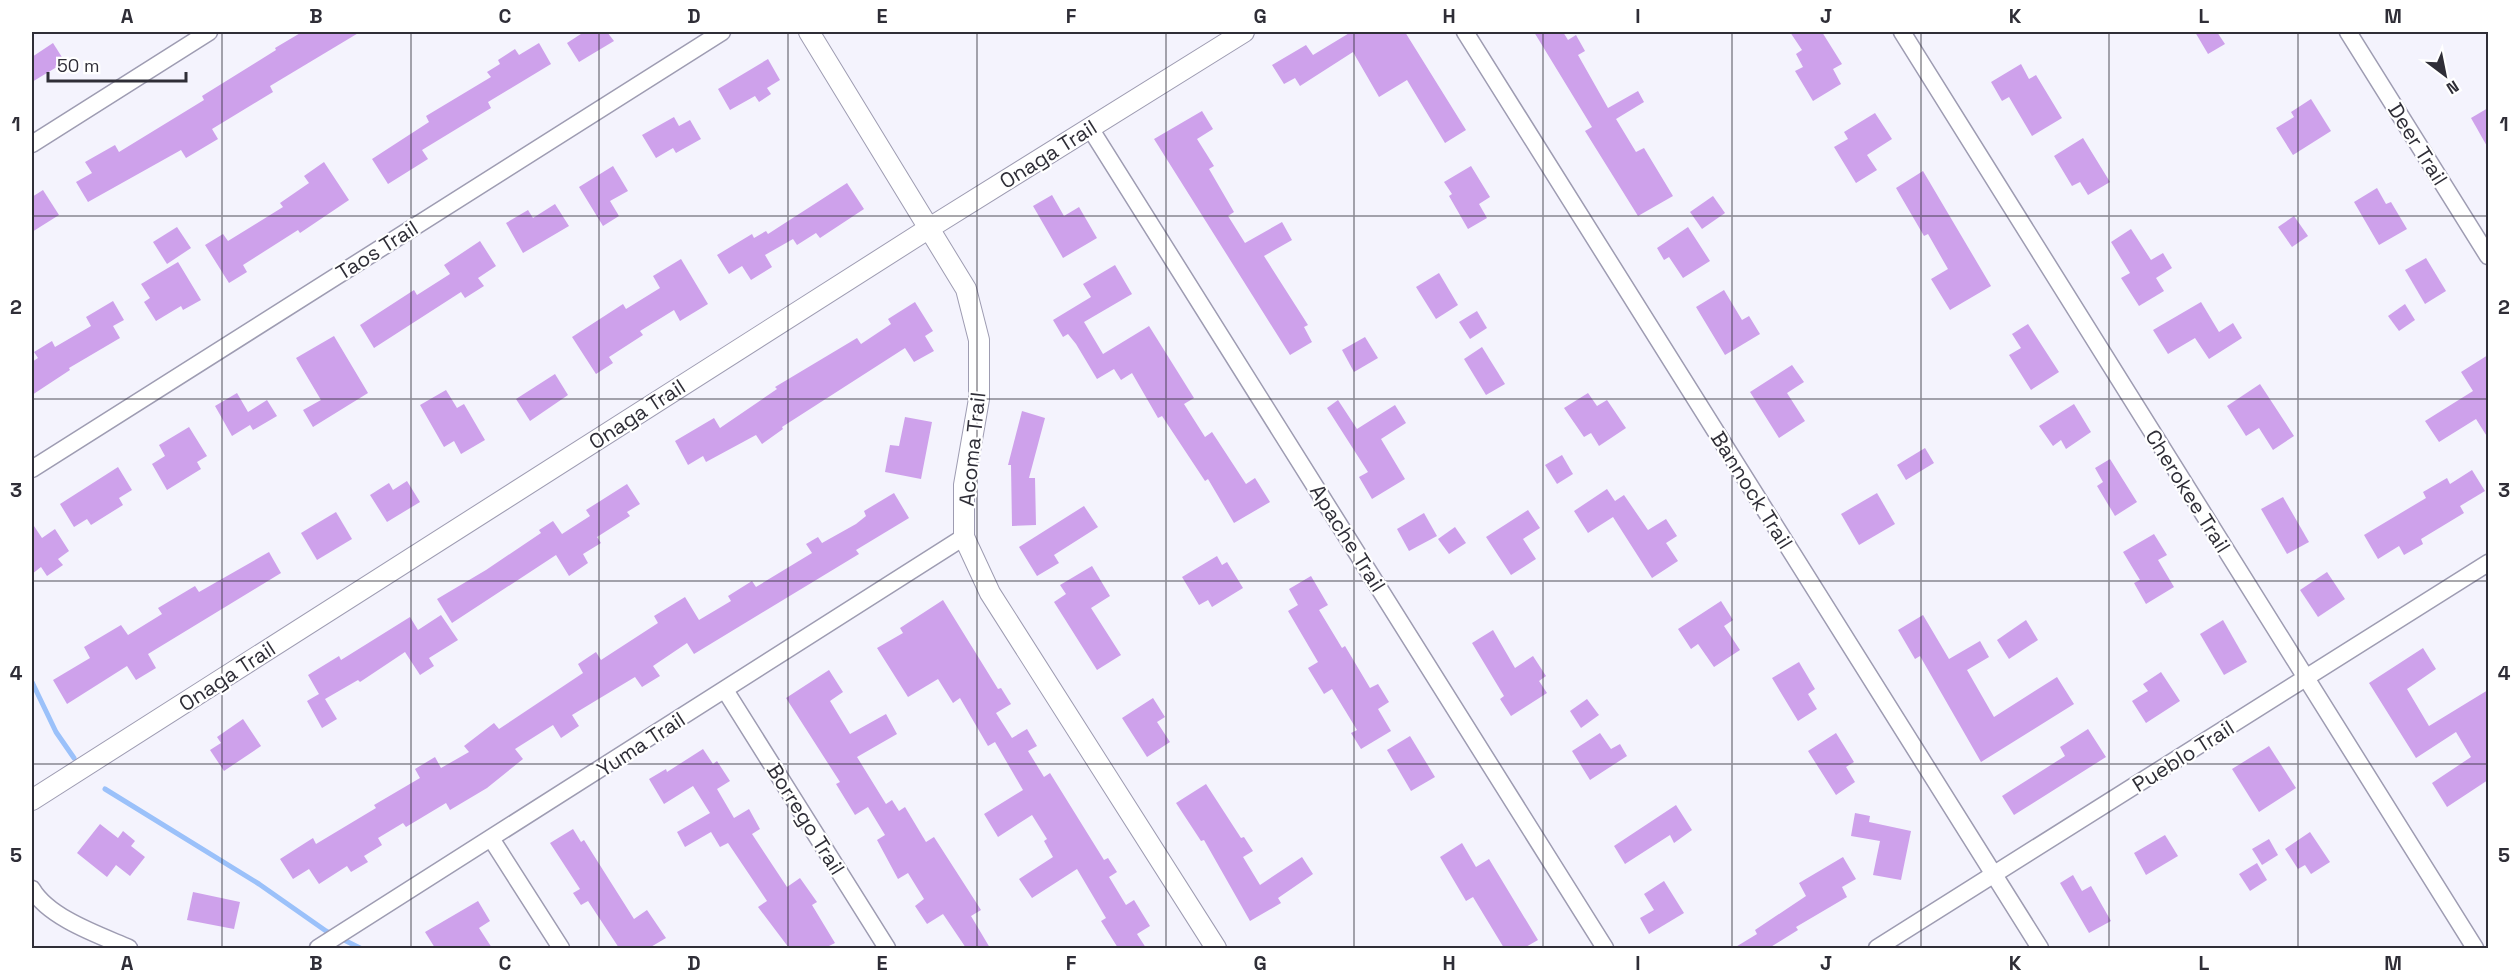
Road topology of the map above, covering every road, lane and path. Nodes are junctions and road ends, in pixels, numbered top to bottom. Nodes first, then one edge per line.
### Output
1 (209, 32) edge
2 (722, 32) edge
3 (809, 32) edge
4 (1244, 32) edge
5 (1465, 32) edge
6 (1902, 32) edge
7 (2348, 32) edge
8 (1090, 128) junction
9 (32, 144) edge
10 (931, 227) junction
11 (2488, 256) edge
12 (32, 469) edge
13 (964, 537) junction
14 (2488, 563) edge
15 (2305, 679) junction
16 (725, 690) junction
17 (32, 800) edge
18 (492, 840) junction
19 (1993, 875) junction
20 (32, 889) edge
21 (129, 948) edge
22 (318, 948) edge
23 (561, 948) edge
24 (887, 948) edge
25 (1216, 948) edge
26 (1605, 948) edge
27 (1877, 948) edge
28 (2040, 948) edge
29 (2475, 948) edge

1 - 9 street
2 - 12 street, Taos Trail
3 - 10 street, Acoma Trail
4 - 8 street, Onaga Trail
5 - 19 street, Bannock Trail
6 - 15 street, Cherokee Trail
7 - 11 street, Deer Trail
8 - 10 street, Onaga Trail
8 - 26 street, Apache Trail
10 - 13 street, Acoma Trail
10 - 17 street, Onaga Trail
13 - 16 street, Yuma Trail
13 - 25 street, Acoma Trail
14 - 15 street, Pueblo Trail
15 - 19 street, Pueblo Trail
15 - 29 street, Cherokee Trail
16 - 18 street, Yuma Trail
16 - 24 street, Borrego Trail
18 - 22 street, Yuma Trail
18 - 23 street
19 - 27 street, Pueblo Trail
19 - 28 street, Bannock Trail
20 - 21 street

